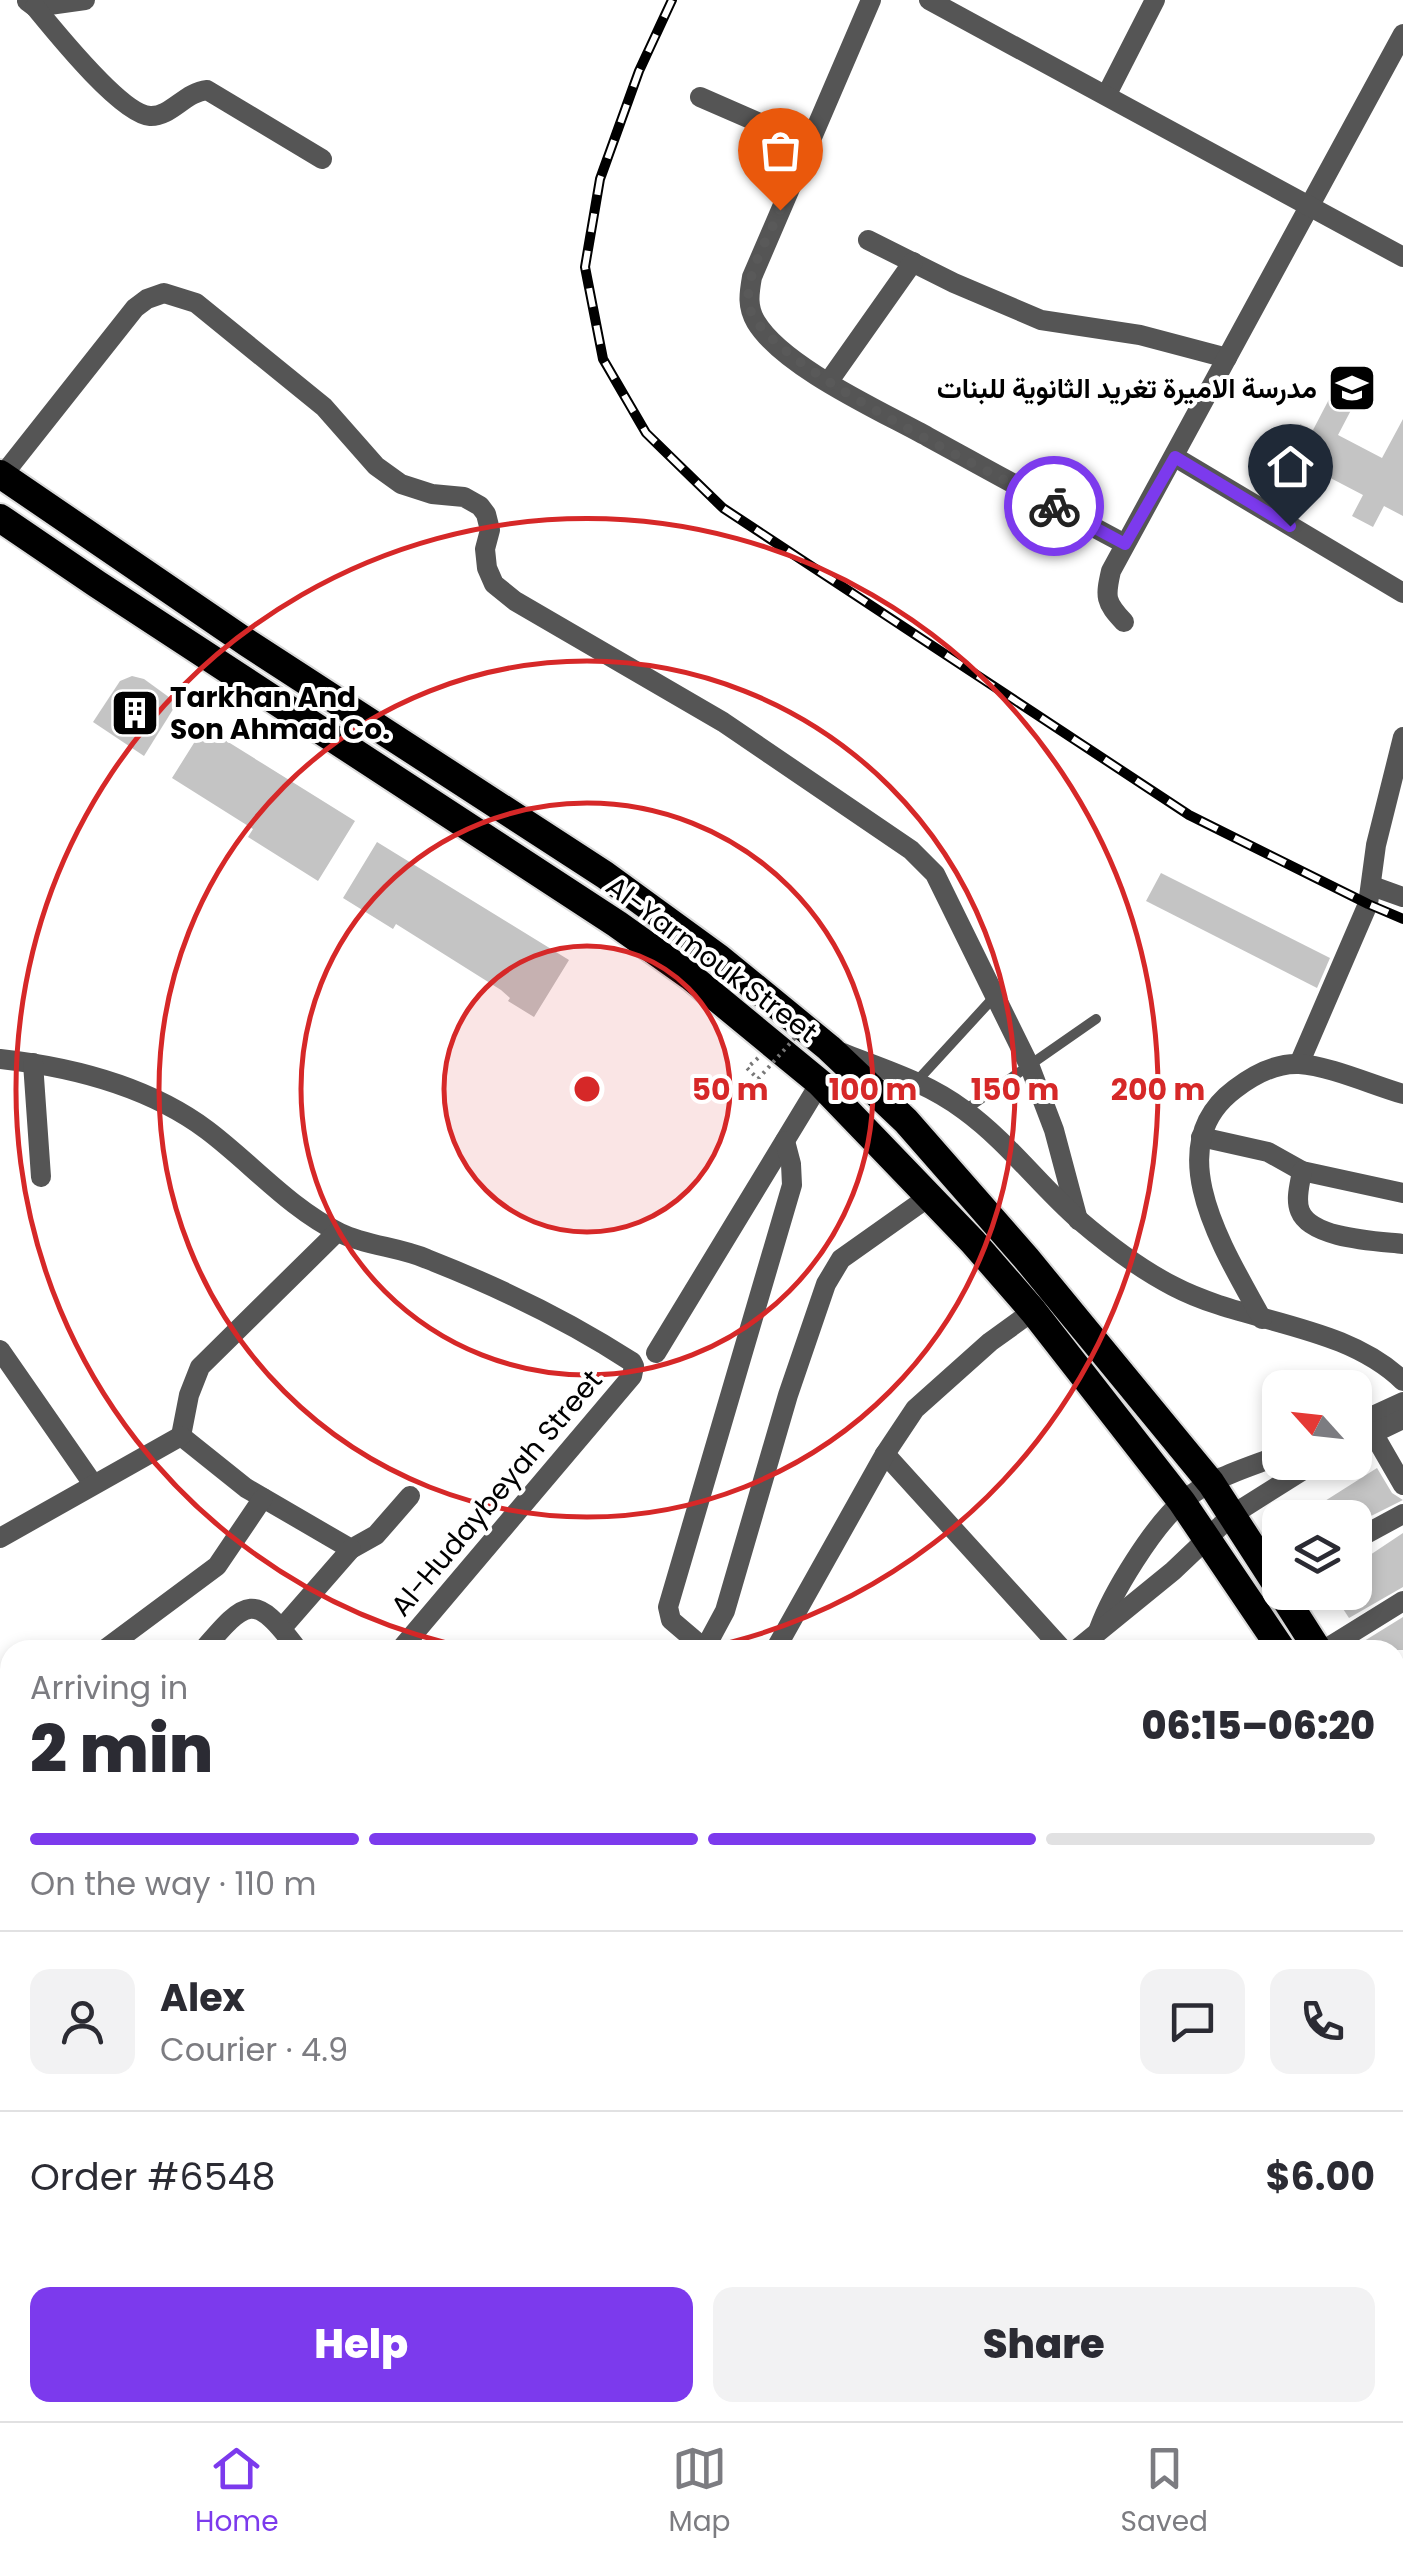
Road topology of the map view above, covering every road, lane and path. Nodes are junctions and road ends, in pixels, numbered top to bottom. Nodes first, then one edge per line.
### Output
1 (85, 0) edge
2 (871, 0) edge
3 (928, 0) edge
4 (1156, 0) edge
5 (30, 4) edge
6 (1403, 34) edge
7 (1107, 94) junction
8 (700, 97) dead end
9 (808, 144) junction
10 (322, 159) dead end
11 (1310, 206) junction
12 (868, 240) dead end
13 (1403, 257) edge
14 (913, 262) junction
15 (1227, 358) junction
16 (829, 381) junction
17 (1175, 457) junction
18 (1, 475) edge
19 (44, 504) junction
20 (12, 526) edge
21 (1125, 544) junction
22 (1403, 593) edge
23 (1124, 622) dead end
24 (1403, 738) edge
25 (1372, 886) junction
26 (1403, 898) edge
27 (996, 995) junction
28 (1096, 1018) dead end
29 (811, 1020) dead end
30 (829, 1048) junction
31 (0, 1059) edge
32 (33, 1063) junction
33 (1299, 1064) junction
34 (1030, 1067) junction
35 (747, 1068) dead end
36 (917, 1082) junction
37 (820, 1083) junction
38 (878, 1093) junction
39 (1403, 1094) edge
40 (965, 1110) junction
41 (852, 1116) junction
42 (1201, 1136) junction
43 (784, 1141) junction
44 (1302, 1171) junction
45 (40, 1177) dead end
46 (1403, 1193) edge
47 (930, 1196) junction
48 (1078, 1220) junction
49 (337, 1232) junction
50 (1403, 1244) edge
51 (1033, 1311) junction
52 (1262, 1318) junction
53 (0, 1350) edge
54 (656, 1353) dead end
55 (1403, 1382) edge
56 (1403, 1402) edge
57 (1403, 1419) edge
58 (1372, 1425) edge
59 (1372, 1429) edge
60 (180, 1436) junction
61 (1372, 1447) edge
62 (885, 1454) junction
63 (1262, 1462) edge
64 (1287, 1480) edge
65 (1210, 1482) junction
66 (94, 1484) junction
67 (1403, 1485) edge
68 (410, 1496) dead end
69 (262, 1498) junction
70 (1176, 1509) junction
71 (1403, 1514) edge
72 (1232, 1515) junction
73 (1372, 1531) edge
74 (0, 1538) edge
75 (1200, 1545) junction
76 (352, 1548) junction
77 (1262, 1561) edge
78 (1403, 1601) edge
79 (1294, 1610) edge
80 (282, 1628) junction
81 (1099, 1629) junction
82 (117, 1640) edge
83 (211, 1640) edge
84 (291, 1640) edge
85 (408, 1640) edge
86 (694, 1640) edge
87 (710, 1640) edge
88 (781, 1640) edge
89 (1054, 1640) edge
90 (1087, 1640) edge
91 (1274, 1640) edge
92 (1314, 1640) edge
93 (1338, 1640) edge

1 - 5 street
2 - 9 street
3 - 7 street
4 - 7 street
5 - 10 street
6 - 11 street
7 - 11 street
8 - 9 street
9 - 16 street
11 - 13 street
11 - 15 street
12 - 14 street
14 - 15 street
14 - 16 street
15 - 17 street
16 - 21 street
17 - 21 street
17 - 22 street
18 - 19 highway, Al-Yarmouk Street
18 - 27 street
19 - 20 highway
19 - 30 highway, Al-Yarmouk Street
20 - 37 highway, Al-Yarmouk Street
21 - 23 street
24 - 25 street
25 - 26 street
25 - 33 street
27 - 34 street
27 - 36 lane
28 - 34 lane
29 - 35 path, bridge
30 - 36 street
30 - 38 highway, Al-Yarmouk Street
31 - 32 street, Al-Hudaybeyah Street
32 - 45 street
32 - 49 street, Al-Hudaybeyah Street
33 - 39 street
33 - 42 street
34 - 40 lane
34 - 48 street
36 - 40 street
37 - 41 highway, Al-Yarmouk Street
37 - 43 street
38 - 41 highway
38 - 65 highway, Al-Yarmouk Street
40 - 48 street
41 - 47 highway, Al-Yarmouk Street
42 - 44 street
42 - 52 street
43 - 54 street
43 - 86 street
44 - 46 street
44 - 50 street
47 - 51 highway, Al-Yarmouk Street
47 - 87 street
48 - 52 street
49 - 60 street
49 - 85 street, Al-Hudaybeyah Street
51 - 62 street
51 - 70 highway, Al-Yarmouk Street
52 - 55 street
53 - 66 street
56 - 58 street
57 - 59 street
60 - 66 street
60 - 69 street
61 - 67 street
62 - 88 street
62 - 89 street
63 - 65 street
64 - 72 street
65 - 70 street
65 - 72 highway, Al-Yarmouk Street
66 - 74 street
68 - 76 street
69 - 76 street
69 - 82 street
70 - 75 highway, Al-Yarmouk Street
70 - 81 street
71 - 73 street
72 - 75 street
72 - 77 highway, Al-Yarmouk Street
75 - 81 street
75 - 91 highway, Al-Yarmouk Street
76 - 80 street
78 - 93 street
79 - 92 highway, Al-Yarmouk Street
80 - 83 street
80 - 84 street
81 - 90 street

